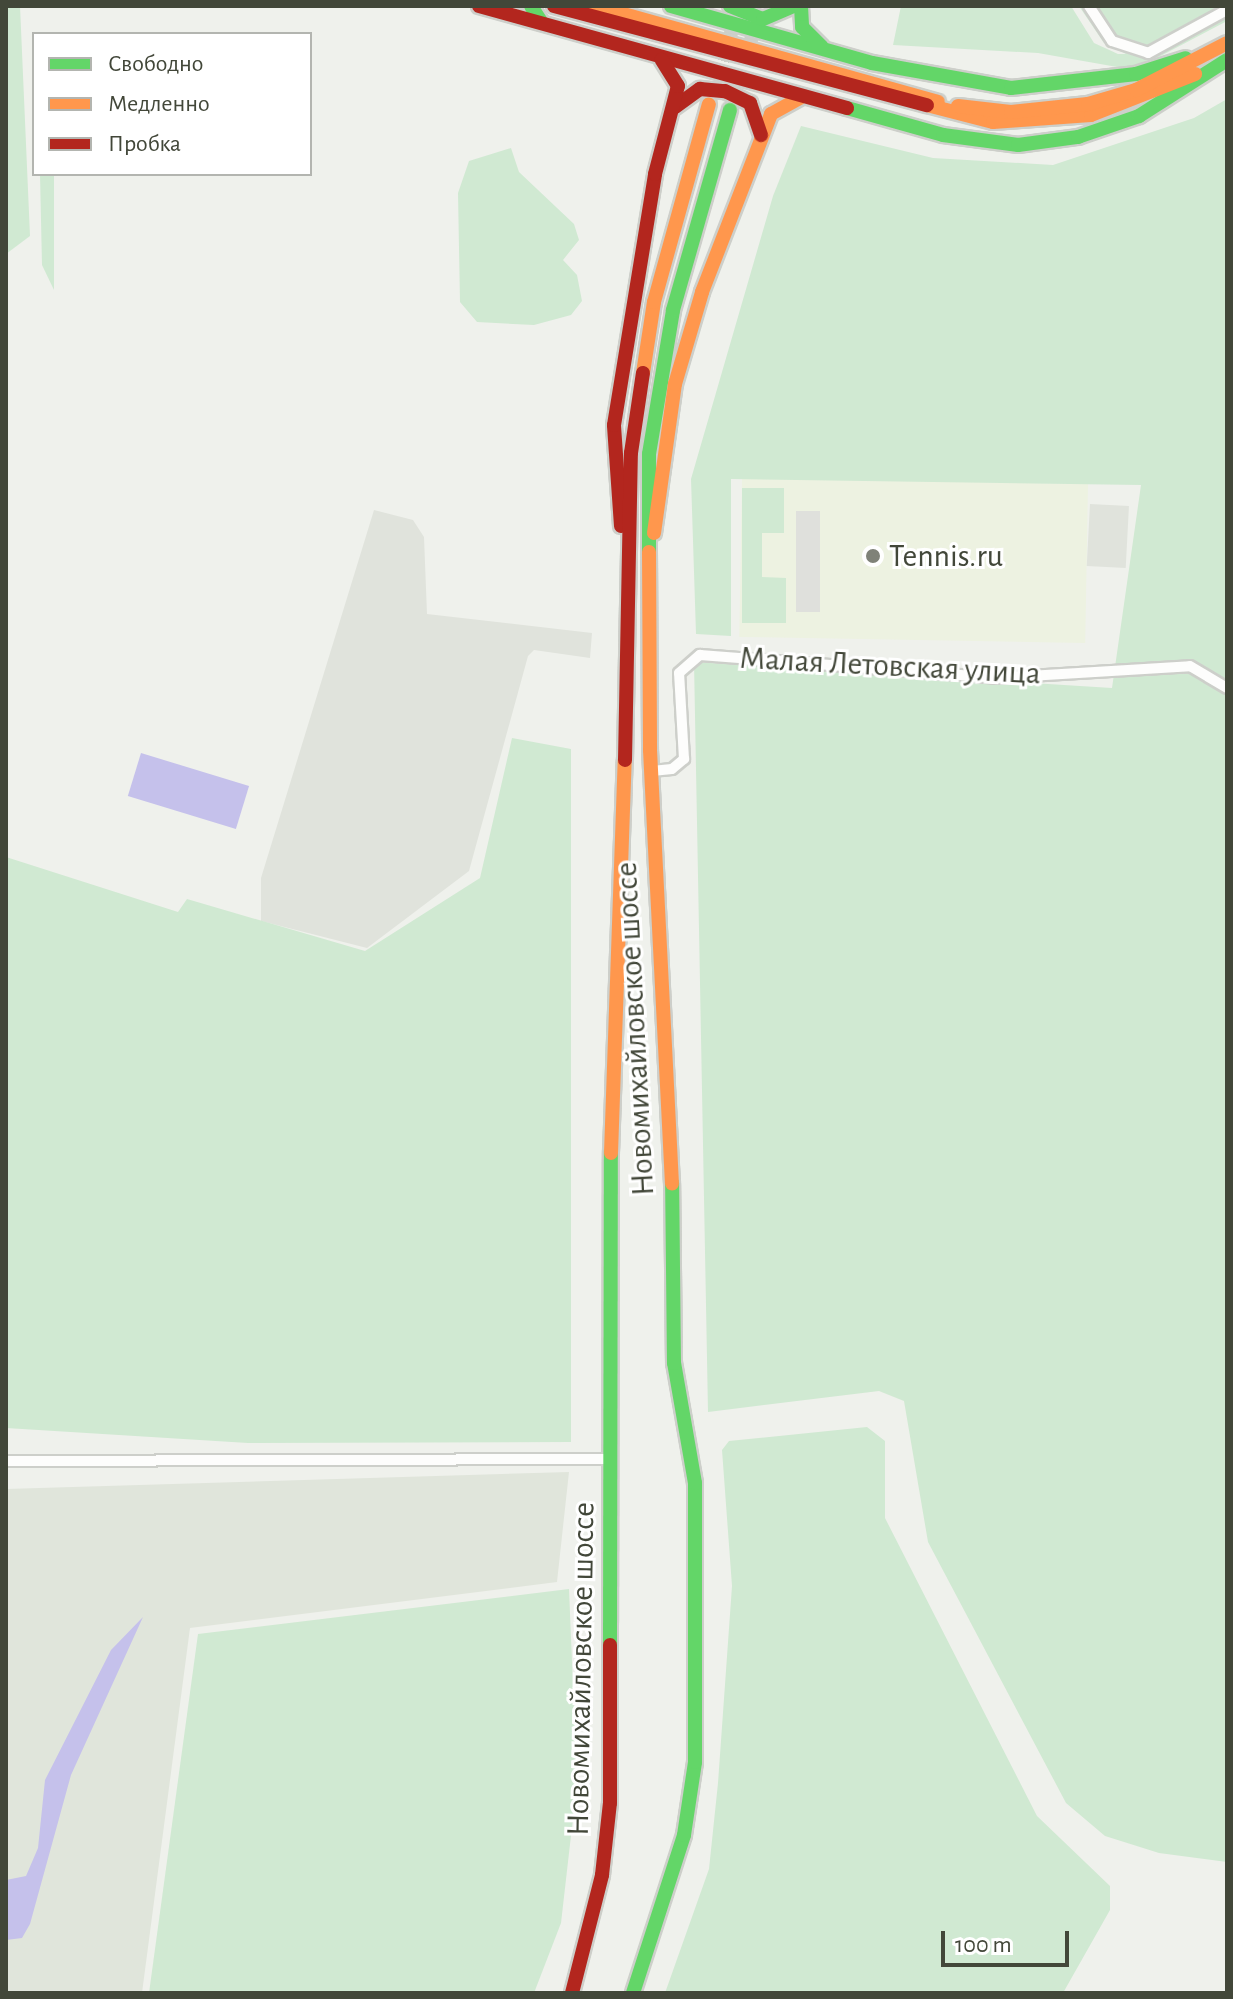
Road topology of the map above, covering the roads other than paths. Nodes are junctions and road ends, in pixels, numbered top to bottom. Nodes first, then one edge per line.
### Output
1 (479, 6) edge
2 (531, 6) edge
3 (554, 6) edge
4 (595, 6) edge
5 (730, 6) edge
6 (793, 6) edge
7 (801, 6) edge
8 (1089, 6) edge
9 (680, 7) edge
10 (1227, 10) edge
11 (542, 23) junction
12 (1227, 43) edge
13 (829, 51) junction
14 (658, 57) junction
15 (1227, 58) edge
16 (1011, 88) junction
17 (810, 99) junction
18 (709, 104) tunnel mouth
19 (730, 110) tunnel mouth
20 (672, 111) junction
21 (1033, 118) junction
22 (761, 144) junction
23 (1018, 145) junction
24 (626, 570) junction
25 (648, 573) junction
26 (1227, 688) edge
27 (652, 771) junction
28 (611, 1459) junction
29 (6, 1461) edge
30 (572, 1993) edge
31 (633, 1993) edge

1 - 11 main road
2 - 11 main road
3 - 21 main road
4 - 21 main road
5 - 6 main road
7 - 13 main road
8 - 10 street
9 - 13 main road
11 - 14 main road
12 - 16 main road
12 - 21 main road
13 - 16 main road
14 - 17 main road
14 - 20 main road
15 - 21 main road
15 - 23 main road
16 - 21 main road
17 - 22 main road
17 - 23 main road
18 - 24 main road, Новомихайловское шоссе
19 - 25 main road, Новомихайловское шоссе
20 - 22 main road
20 - 24 main road
21 - 23 main road
22 - 25 main road
24 - 28 main road, Новомихайловское шоссе
25 - 27 main road, Новомихайловское шоссе
26 - 27 street, Малая Летовская улица
27 - 31 main road, Новомихайловское шоссе
28 - 29 street
28 - 30 main road, Новомихайловское шоссе

